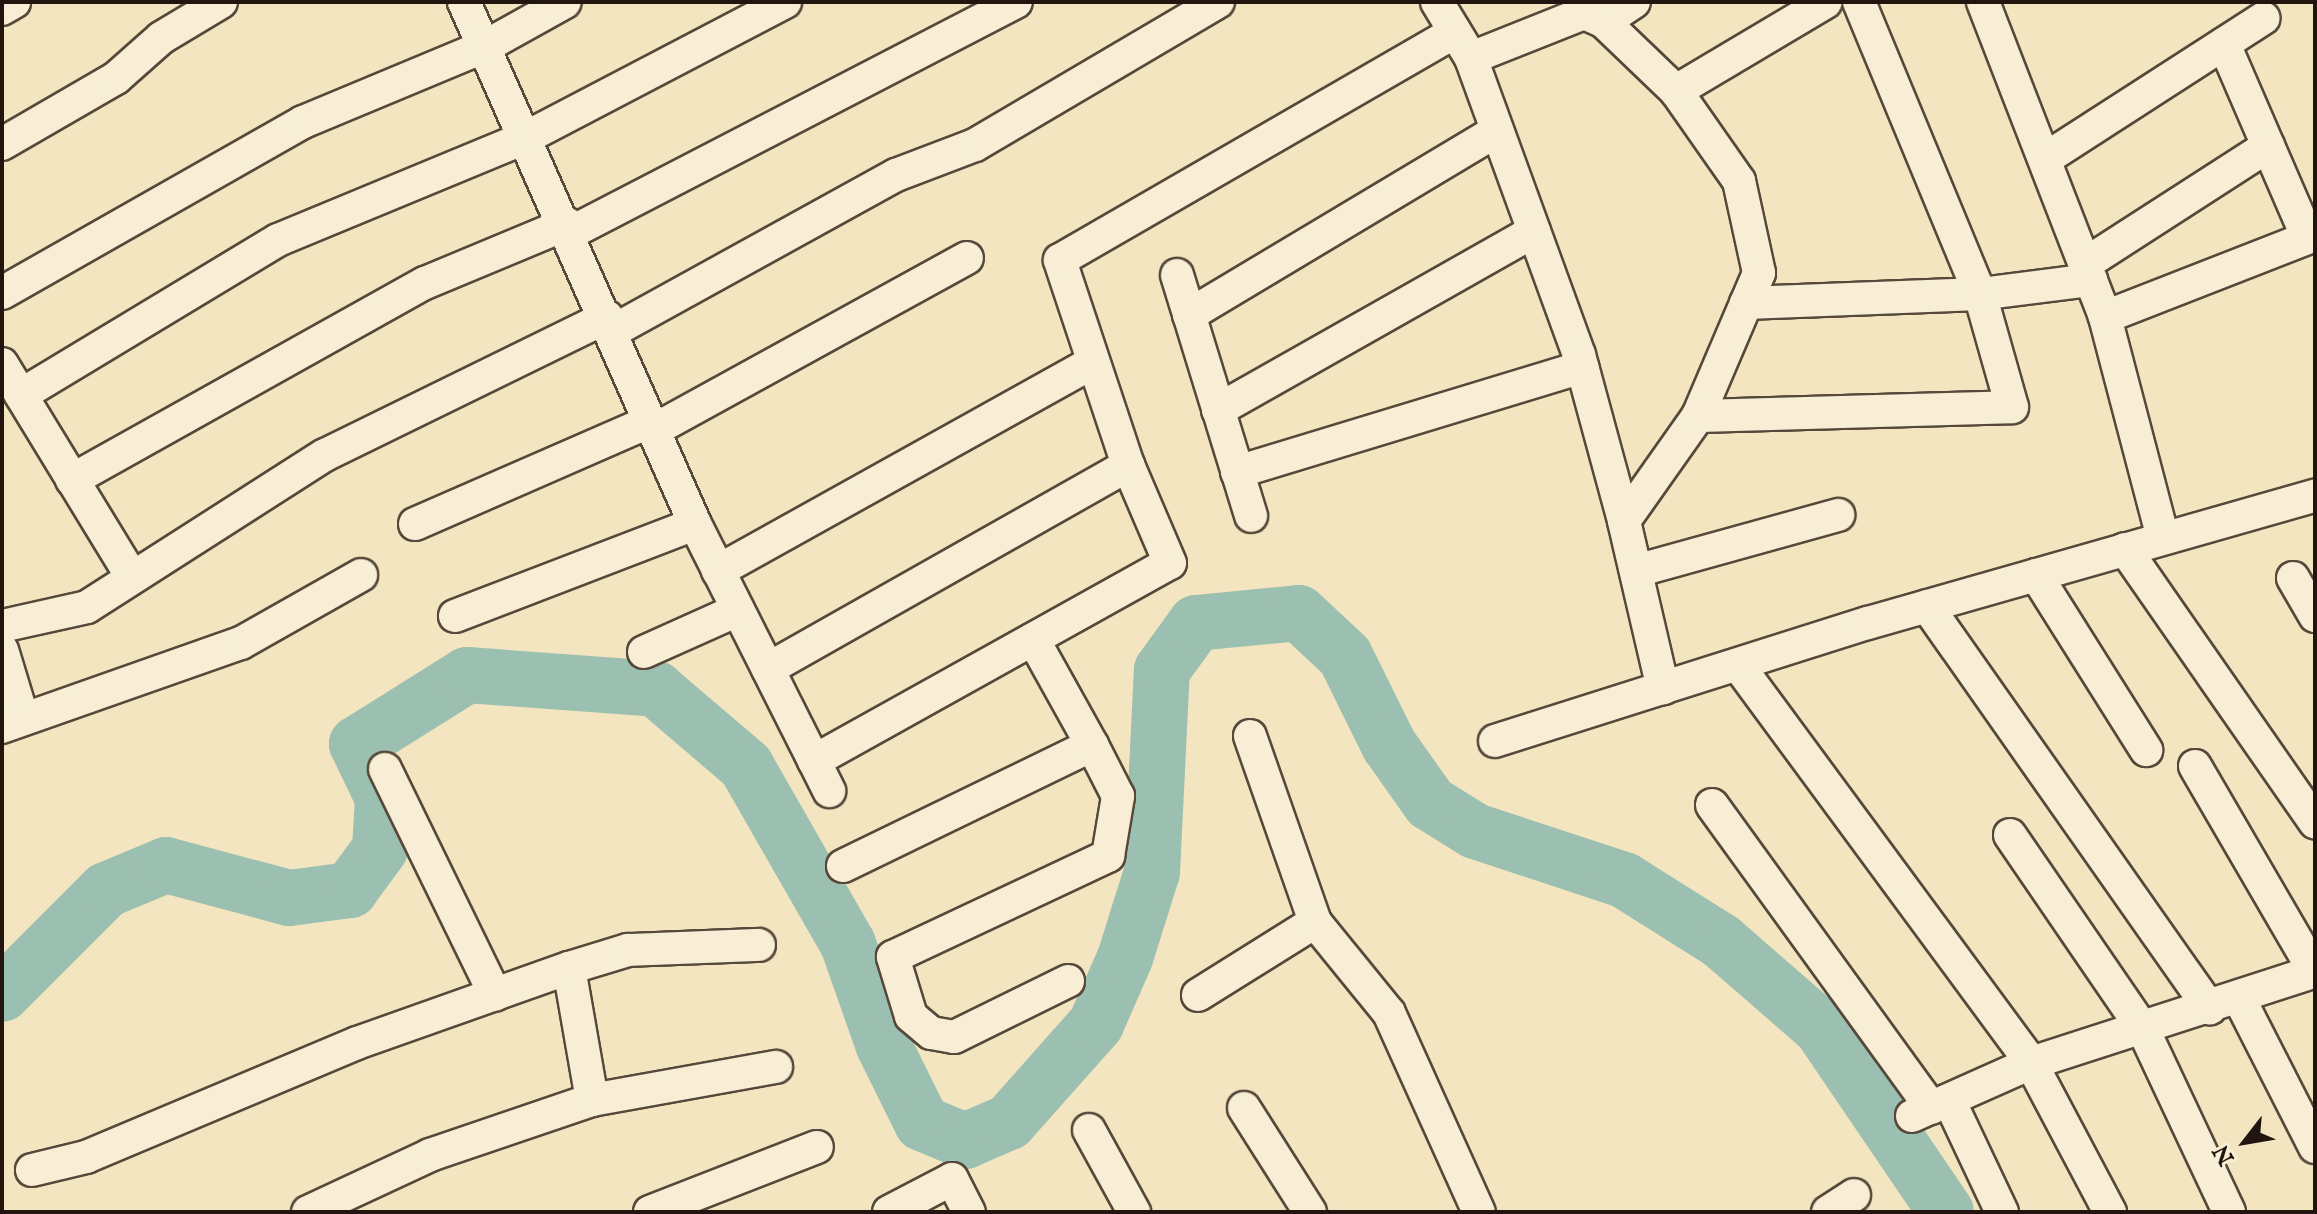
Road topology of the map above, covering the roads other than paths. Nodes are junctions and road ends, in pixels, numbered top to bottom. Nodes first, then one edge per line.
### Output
1 (14, 2) edge
2 (221, 2) edge
3 (464, 2) edge
4 (565, 2) edge
5 (785, 2) edge
6 (1016, 2) edge
7 (1218, 2) edge
8 (1634, 2) edge
9 (1826, 2) edge
10 (1859, 2) edge
11 (1983, 2) edge
12 (2, 9) edge
13 (2264, 18) dead end
14 (1453, 21) edge
15 (1604, 22) junction
16 (2224, 44) junction
17 (486, 46) junction
18 (1676, 91) junction
19 (1497, 131) junction
20 (529, 136) junction
21 (2, 144) edge
22 (2268, 146) junction
23 (2045, 159) junction
24 (569, 228) junction
25 (1534, 231) junction
26 (2312, 237) edge
27 (967, 258) dead end
28 (2088, 272) junction
29 (1177, 275) dead end
30 (2, 293) edge
31 (1980, 294) junction
32 (1746, 303) junction
33 (1189, 315) junction
34 (2105, 317) junction
35 (610, 324) junction
36 (1092, 363) junction
37 (2, 364) edge
38 (1582, 367) junction
39 (21, 395) junction
40 (1218, 410) junction
41 (1698, 416) junction
42 (653, 426) junction
43 (1128, 465) junction
44 (1237, 472) junction
45 (72, 480) junction
46 (2315, 496) edge
47 (1838, 515) dead end
48 (1251, 516) dead end
49 (1624, 521) junction
50 (415, 524) dead end
51 (695, 524) junction
52 (2163, 538) junction
53 (2125, 549) junction
54 (718, 571) junction
55 (1636, 571) junction
56 (361, 575) dead end
57 (2036, 575) junction
58 (132, 577) junction
59 (2293, 578) dead end
60 (1927, 606) junction
61 (738, 610) junction
62 (455, 616) dead end
63 (2315, 616) edge
64 (2, 626) edge
65 (1033, 639) junction
66 (2, 650) edge
67 (644, 652) dead end
68 (1738, 665) junction
69 (768, 669) junction
70 (1663, 689) junction
71 (12, 723) edge
72 (1250, 736) dead end
73 (1495, 741) dead end
74 (1092, 745) junction
75 (2146, 750) dead end
76 (814, 761) junction
77 (2195, 766) dead end
78 (385, 769) dead end
79 (829, 791) dead end
80 (1712, 805) dead end
81 (2313, 814) edge
82 (2010, 835) dead end
83 (843, 866) dead end
84 (1315, 922) junction
85 (759, 945) dead end
86 (569, 968) junction
87 (2315, 972) edge
88 (1068, 981) dead end
89 (495, 995) junction
90 (1198, 995) dead end
91 (2240, 1000) junction
92 (2210, 1009) junction
93 (2143, 1029) junction
94 (2031, 1063) junction
95 (776, 1067) dead end
96 (592, 1100) junction
97 (1244, 1108) dead end
98 (1931, 1108) junction
99 (1089, 1130) dead end
100 (817, 1147) dead end
101 (2315, 1147) edge
102 (32, 1170) dead end
103 (308, 1212) edge
104 (650, 1212) edge
105 (889, 1212) edge
106 (969, 1212) edge
107 (1134, 1212) edge
108 (1310, 1212) edge
109 (1479, 1212) edge
110 (2002, 1212) edge
111 (2110, 1212) edge
112 (2229, 1212) edge

1 - 12 street
2 - 21 street
3 - 17 street
4 - 17 street
5 - 20 street
6 - 24 street
7 - 35 street
8 - 15 street
9 - 18 street
10 - 31 street
11 - 23 street
13 - 16 street
14 - 15 street
14 - 19 street
14 - 36 street
15 - 18 street
16 - 22 street
16 - 23 street
17 - 20 street
17 - 30 street
18 - 32 street
19 - 25 street
19 - 33 street
20 - 24 street
20 - 39 street
22 - 26 street
22 - 28 street
23 - 28 street
24 - 35 street
24 - 45 street
25 - 38 street
25 - 40 street
26 - 34 street
27 - 42 street
28 - 31 street
28 - 34 street
29 - 33 street
31 - 32 street
31 - 41 street
32 - 41 street
33 - 40 street
34 - 52 street
35 - 42 street
35 - 58 street
36 - 43 street
36 - 54 street
37 - 39 street
38 - 44 street
38 - 49 street
39 - 45 street
40 - 44 street
41 - 49 street
42 - 50 street
42 - 51 street
43 - 65 street
43 - 69 street
44 - 48 street
45 - 58 street
46 - 52 street
47 - 55 street
49 - 55 street
51 - 54 street
51 - 62 street
52 - 53 street
53 - 57 street
53 - 81 street
54 - 61 street
55 - 70 street
56 - 71 street
57 - 60 street
57 - 75 street
58 - 64 street
59 - 63 street
60 - 68 street
60 - 92 street
61 - 67 street
61 - 69 street
65 - 74 street
65 - 76 street
66 - 71 street
68 - 70 street
68 - 94 street
69 - 76 street
70 - 73 street
72 - 84 street
74 - 83 street
74 - 88 street
76 - 79 street
77 - 87 street
78 - 89 street
80 - 98 street
82 - 93 street
84 - 90 street
84 - 109 street
85 - 86 street
86 - 89 street
86 - 96 street
87 - 91 street
89 - 102 street
91 - 92 street
91 - 101 street
92 - 93 street
93 - 94 street
93 - 112 street
94 - 98 street
94 - 111 street
95 - 96 street
96 - 103 street
97 - 108 street
98 - 110 street
99 - 107 street
100 - 104 street
105 - 106 street

